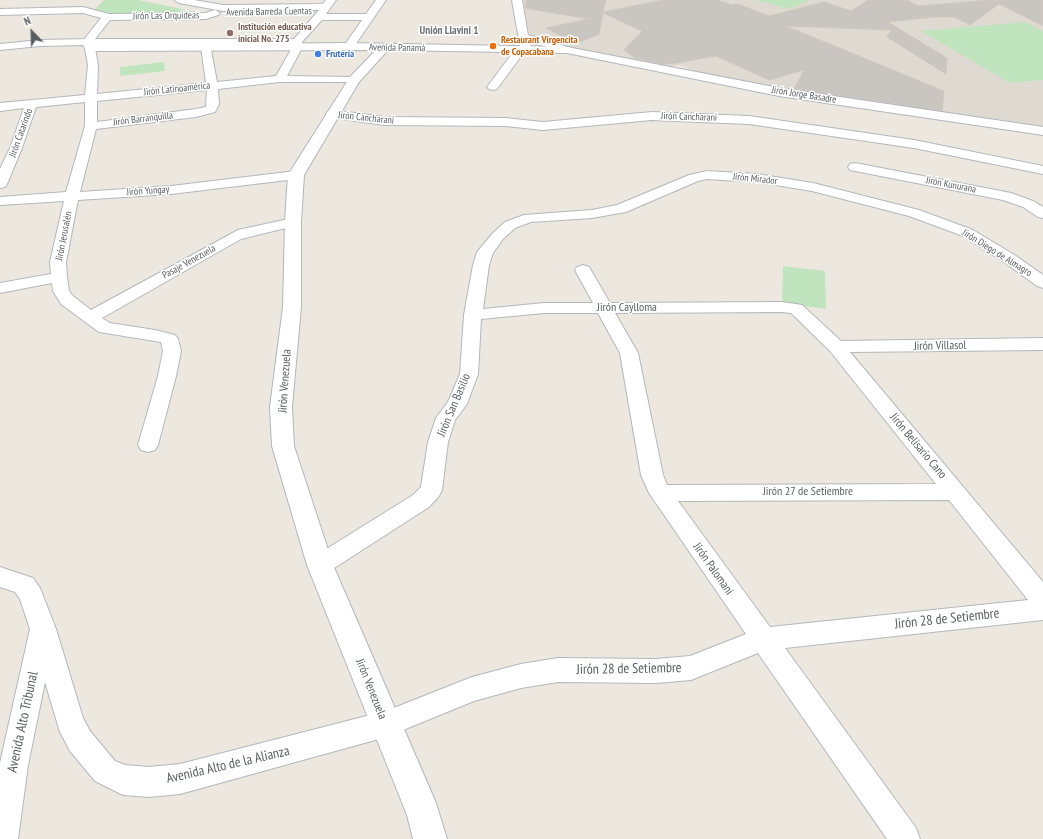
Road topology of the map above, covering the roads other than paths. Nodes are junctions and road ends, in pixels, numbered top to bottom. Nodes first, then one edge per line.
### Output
1 (179, 0) edge
2 (381, 0) edge
3 (517, 0) edge
4 (222, 7) edge
5 (325, 9) edge
6 (0, 12) edge
7 (370, 16) junction
8 (107, 17) junction
9 (524, 37) junction
10 (298, 44) junction
11 (89, 45) junction
12 (349, 46) junction
13 (0, 47) edge
14 (206, 47) junction
15 (384, 48) junction
16 (523, 49) junction
17 (567, 50) junction
18 (280, 79) junction
19 (354, 80) junction
20 (212, 85) junction
21 (493, 87) dead end
22 (91, 98) junction
23 (31, 104) junction
24 (0, 107) edge
25 (332, 114) junction
26 (91, 126) junction
27 (1043, 131) edge
28 (855, 167) dead end
29 (1043, 170) edge
30 (296, 175) junction
31 (0, 184) edge
32 (72, 196) junction
33 (1043, 199) edge
34 (0, 201) edge
35 (1028, 204) junction
36 (1043, 214) edge
37 (561, 215) joint
38 (293, 222) junction
39 (950, 226) joint
40 (583, 270) dead end
41 (59, 277) junction
42 (1043, 283) edge
43 (0, 288) edge
44 (782, 307) joint
45 (603, 308) junction
46 (473, 315) junction
47 (91, 317) junction
48 (1043, 344) edge
49 (836, 347) junction
50 (148, 445) dead end
51 (956, 492) junction
52 (660, 493) junction
53 (320, 565) junction
54 (0, 577) edge
55 (1043, 600) edge
56 (1043, 609) edge
57 (43, 629) junction
58 (763, 639) junction
59 (386, 724) junction
60 (3, 839) edge
61 (430, 839) edge
62 (905, 839) edge

1 - 4 street, Avenida Barreda Cuentas
2 - 7 street
3 - 9 street
4 - 5 street, Avenida Barreda Cuentas
4 - 8 street, Jirón Las Orquideas
5 - 7 street, Avenida Barreda Cuentas
5 - 10 street
6 - 8 street, Jirón Las Orquideas
7 - 12 street
8 - 11 street
9 - 16 street
9 - 17 street
10 - 11 street, Avenida Panamá
10 - 12 street, Avenida Panamá
10 - 14 street, Avenida Panamá
10 - 18 street
11 - 13 street, Avenida Panamá
11 - 14 street, Avenida Panamá
11 - 22 street, Jirón Jerusalén
12 - 15 street, Avenida Panamá
14 - 20 street
15 - 16 street, Avenida Panamá
15 - 19 street, Jirón Venezuela
16 - 17 street, Avenida Panamá
16 - 21 street
17 - 27 street, Jirón Jorge Basadre
18 - 19 street, Jirón Latinoamérica
18 - 20 street, Jirón Latinoamérica
19 - 25 street, Jirón Venezuela
20 - 22 street, Jirón Latinoamérica
20 - 26 street, Jirón Barranquilla
22 - 23 street, Jirón Latinoamérica
22 - 26 street, Jirón Jerusalén
23 - 24 street, Jirón Latinoamérica
23 - 31 street, Jirón Catarindo
25 - 29 street, Jirón Cancharani
25 - 30 street, Jirón Venezuela
26 - 32 street, Jirón Jerusalén
28 - 35 street, Jirón Kunurana
30 - 32 street, Jirón Yungay
30 - 38 street, Jirón Venezuela
32 - 34 street, Jirón Yungay
32 - 41 street, Jirón Jerusalén
33 - 35 street
35 - 36 street, Jirón Kunurana
37 - 39 street, Jirón Mirador
37 - 46 street, Jirón San Basilio
38 - 47 street, Pasaje Venezuela
38 - 53 street, Jirón Venezuela
39 - 42 street, Jirón Diego de Almagro
40 - 45 street, Jirón Palomani
41 - 43 street
41 - 47 street, Jirón Jerusalén
44 - 45 street, Jirón Caylloma
44 - 49 street, Jirón Belisario Cano
45 - 46 street, Jirón Caylloma
45 - 52 street, Jirón Palomani
46 - 53 street, Jirón San Basilio
47 - 50 street, Jirón Jerusalén
48 - 49 street, Jirón Villasol
49 - 51 street, Jirón Belisario Cano
51 - 52 street, Jirón 27 de Setiembre
51 - 55 street, Jirón Belisario Cano
52 - 58 street, Jirón Palomani
53 - 59 street, Jirón Venezuela
54 - 57 street, Avenida Alto de la Alianza
56 - 58 street, Jirón 28 de Setiembre
57 - 59 street, Avenida Alto de la Alianza
57 - 60 street, Avenida Alto Tribunal
58 - 59 street, Jirón 28 de Setiembre
58 - 62 street, Jirón Palomani
59 - 61 street

